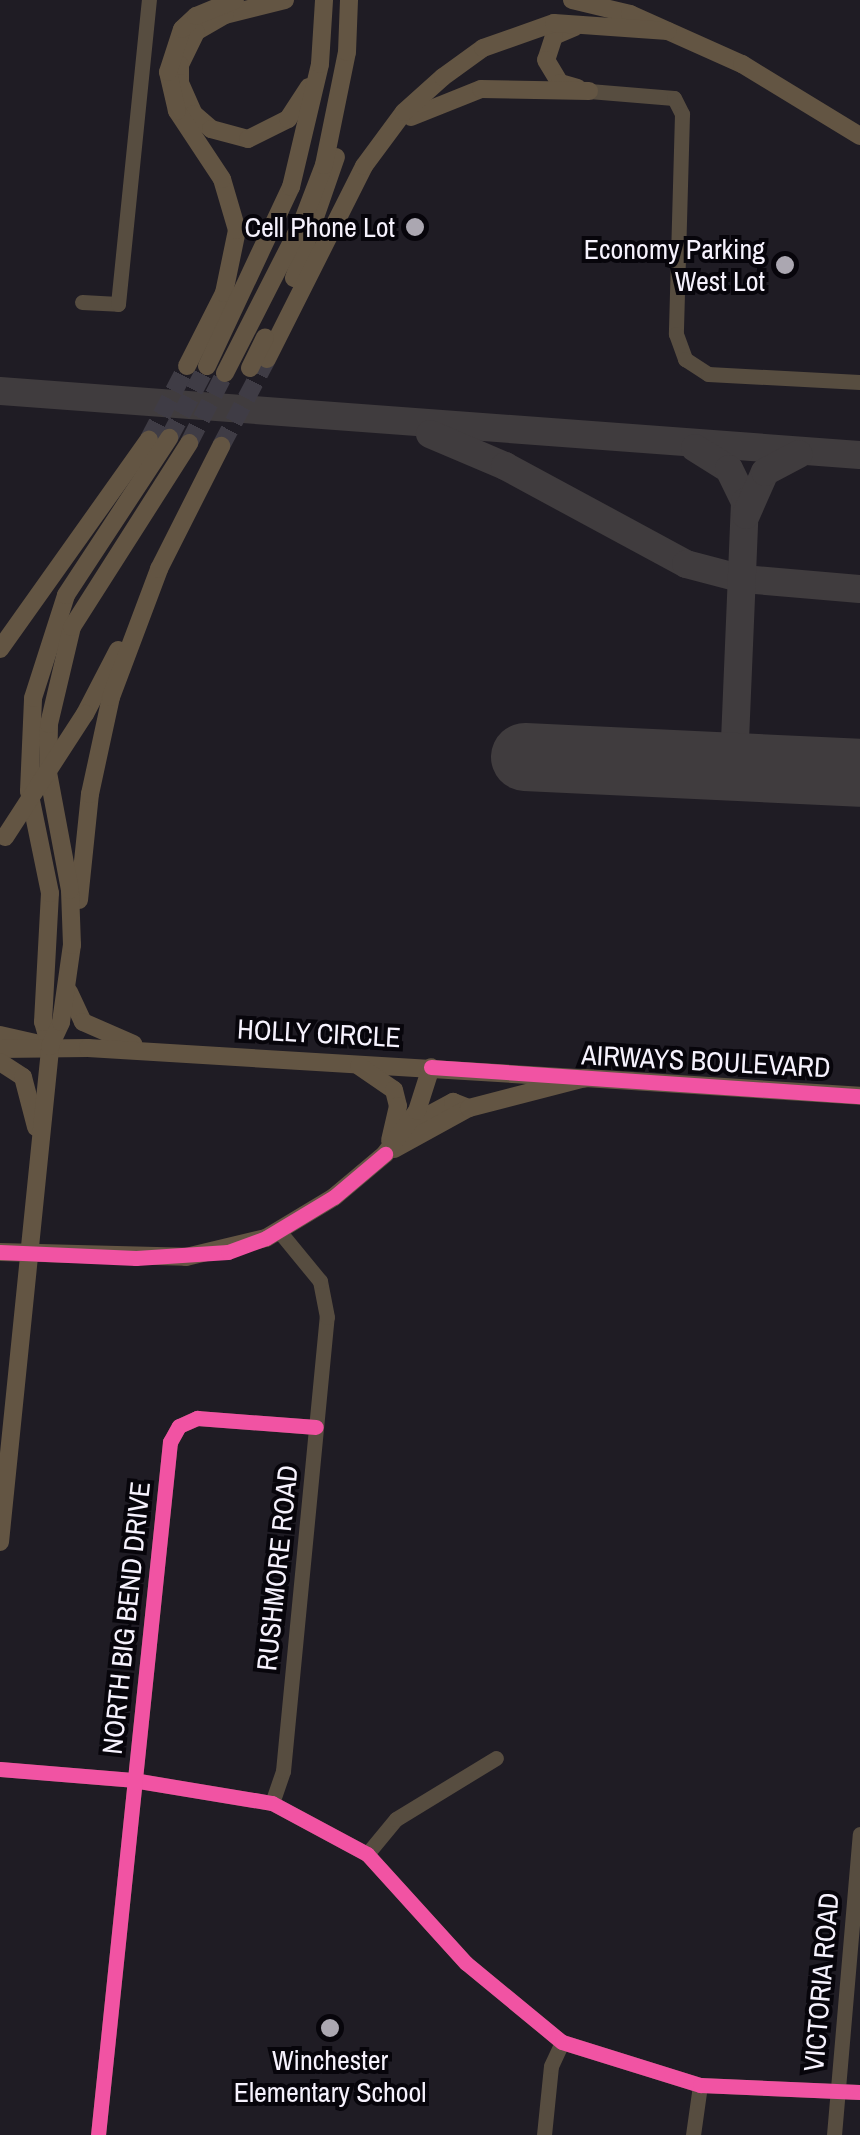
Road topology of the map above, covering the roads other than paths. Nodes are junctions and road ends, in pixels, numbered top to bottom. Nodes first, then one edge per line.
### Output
1 (149, 0) edge
2 (235, 0) edge
3 (285, 0) edge
4 (324, 0) edge
5 (349, 0) edge
6 (577, 0) edge
7 (594, 22) junction
8 (668, 31) junction
9 (347, 52) junction
10 (320, 64) junction
11 (590, 92) junction
12 (386, 135) junction
13 (860, 136) edge
14 (82, 302) dead end
15 (187, 366) tunnel mouth
16 (860, 382) edge
17 (168, 438) tunnel mouth
18 (149, 439) tunnel mouth
19 (189, 442) tunnel mouth
20 (221, 446) tunnel mouth
21 (97, 543) junction
22 (159, 569) junction
23 (0, 649) edge
24 (0, 661) edge
25 (3, 840) edge
26 (72, 945) junction
27 (68, 987) junction
28 (0, 1035) edge
29 (50, 1046) junction
30 (0, 1049) edge
31 (157, 1052) junction
32 (0, 1062) edge
33 (354, 1062) junction
34 (431, 1067) junction
35 (586, 1078) junction
36 (860, 1096) edge
37 (469, 1108) junction
38 (405, 1129) junction
39 (38, 1140) junction
40 (384, 1154) junction
41 (278, 1231) junction
42 (0, 1252) edge
43 (29, 1253) junction
44 (316, 1427) junction
45 (0, 1542) edge
46 (496, 1758) dead end
47 (0, 1769) edge
48 (133, 1780) junction
49 (272, 1803) junction
50 (860, 1834) edge
51 (367, 1854) junction
52 (562, 2042) junction
53 (700, 2085) junction
54 (837, 2089) junction
55 (860, 2092) edge
56 (98, 2135) edge
57 (544, 2135) edge
58 (693, 2135) edge
59 (834, 2135) edge

1 - 14 street
2 - 15 main road
3 - 10 main road
4 - 10 main road
5 - 9 main road
6 - 8 main road
7 - 8 main road
7 - 11 main road
7 - 12 main road
8 - 13 main road
9 - 10 main road
9 - 12 main road
11 - 12 main road
11 - 16 street
17 - 21 main road
18 - 23 main road
19 - 26 main road
20 - 22 main road
21 - 24 main road
21 - 29 main road
22 - 25 main road, bridge
22 - 26 main road
26 - 27 main road
27 - 29 main road
27 - 31 main road
28 - 29 main road
29 - 30 main road
29 - 31 main road, HOLLY CIRCLE
29 - 39 main road
31 - 33 main road, HOLLY CIRCLE
32 - 39 main road
33 - 34 main road, HOLLY CIRCLE
33 - 40 main road
34 - 35 main road, HOLLY CIRCLE
34 - 38 main road, AIRWAYS BOULEVARD
35 - 36 main road, AIRWAYS BOULEVARD
35 - 37 main road, AIRWAYS BOULEVARD
37 - 38 main road
37 - 40 main road, AIRWAYS BOULEVARD
38 - 40 main road, AIRWAYS BOULEVARD
39 - 43 main road
40 - 41 main road, AIRWAYS BOULEVARD
41 - 43 main road, AIRWAYS BOULEVARD
41 - 44 street, RUSHMORE ROAD
42 - 43 main road, AIRWAYS BOULEVARD
43 - 45 main road
44 - 48 street, NORTH BIG BEND DRIVE
44 - 49 street, RUSHMORE ROAD
46 - 51 street
47 - 48 street
48 - 49 street
48 - 56 street, NORTH BIG BEND DRIVE
49 - 51 street
50 - 54 street, VICTORIA ROAD
51 - 52 street
52 - 53 street
52 - 57 street
53 - 54 street
53 - 58 street
54 - 55 street
54 - 59 street, VICTORIA ROAD

